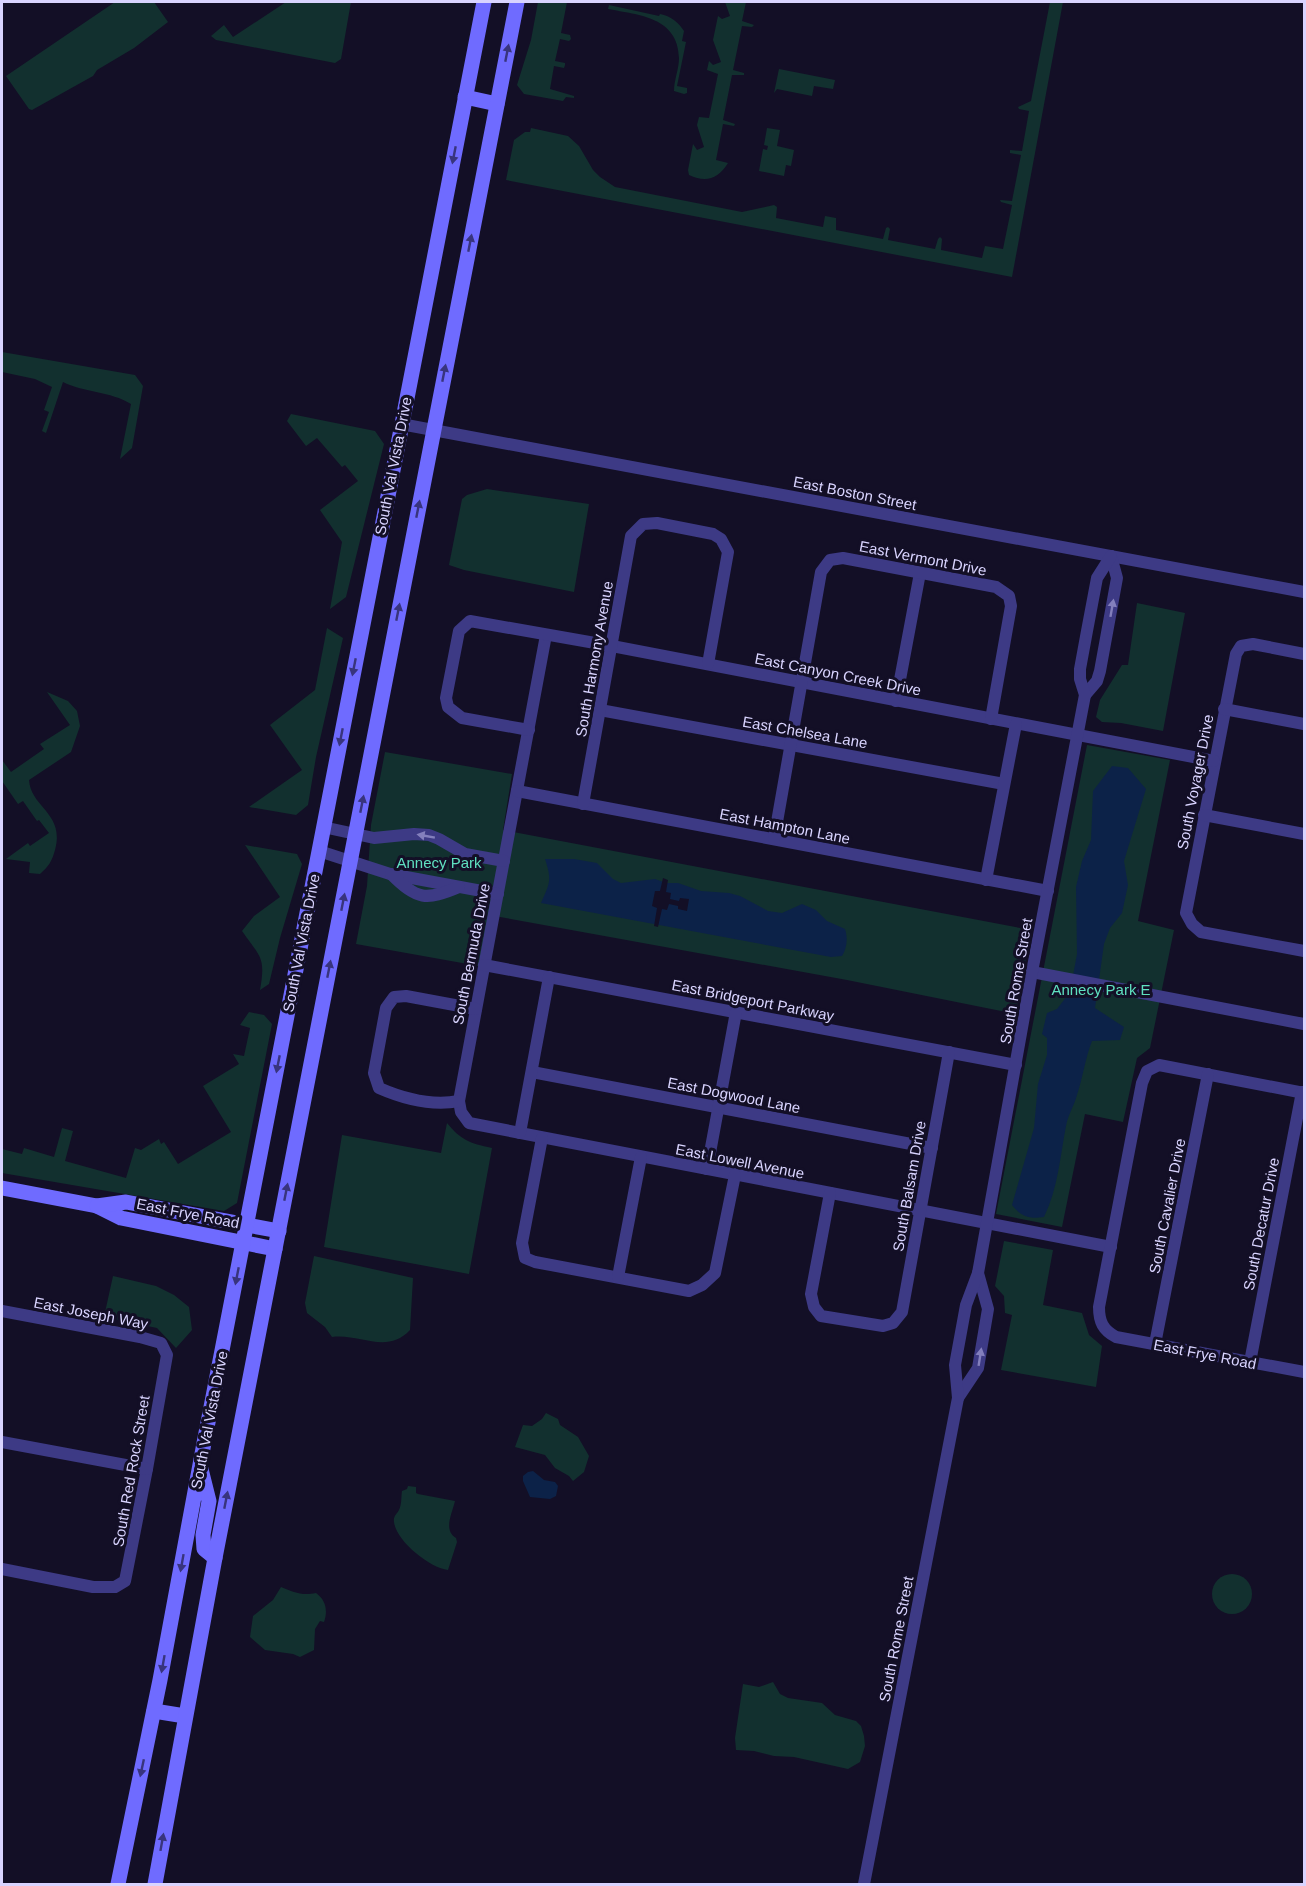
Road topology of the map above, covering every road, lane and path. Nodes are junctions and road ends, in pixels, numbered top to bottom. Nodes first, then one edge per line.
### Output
1 (484, 2) edge
2 (517, 2) edge
3 (465, 97) junction
4 (497, 104) junction
5 (401, 424) junction
6 (433, 430) junction
7 (1111, 556) junction
8 (920, 573) junction
9 (1305, 591) edge
10 (546, 635) junction
11 (612, 646) junction
12 (1305, 654) edge
13 (708, 664) junction
14 (801, 682) junction
15 (1085, 695) junction
16 (896, 701) junction
17 (1224, 709) junction
18 (600, 710) junction
19 (991, 719) junction
20 (1017, 724) junction
21 (1305, 724) edge
22 (529, 730) junction
23 (1077, 736) junction
24 (791, 744) junction
25 (1214, 761) junction
26 (1004, 784) junction
27 (517, 791) junction
28 (583, 804) junction
29 (1204, 815) junction
30 (323, 827) junction
31 (356, 833) junction
32 (1305, 834) edge
33 (774, 839) junction
34 (319, 850) junction
35 (351, 861) junction
36 (504, 861) junction
37 (986, 880) junction
38 (1048, 891) junction
39 (498, 894) junction
40 (1305, 951) edge
41 (484, 965) junction
42 (1032, 972) junction
43 (549, 977) junction
44 (476, 1009) junction
45 (736, 1012) junction
46 (1305, 1024) edge
47 (949, 1052) junction
48 (1016, 1065) junction
49 (532, 1072) junction
50 (1208, 1074) junction
51 (1304, 1092) edge
52 (459, 1101) junction
53 (718, 1108) junction
54 (520, 1133) junction
55 (542, 1138) junction
56 (932, 1148) junction
57 (641, 1157) junction
58 (707, 1170) junction
59 (735, 1175) junction
60 (2, 1188) edge
61 (830, 1193) junction
62 (97, 1206) junction
63 (920, 1211) junction
64 (247, 1224) junction
65 (987, 1224) junction
66 (279, 1231) junction
67 (244, 1243) junction
68 (1111, 1247) junction
69 (275, 1249) junction
70 (978, 1273) junction
71 (618, 1277) junction
72 (2, 1311) edge
73 (1155, 1344) junction
74 (167, 1356) joint
75 (1250, 1362) junction
76 (1305, 1372) edge
77 (958, 1398) junction
78 (2, 1442) edge
79 (200, 1464) junction
80 (147, 1469) junction
81 (214, 1558) junction
82 (2, 1569) edge
83 (154, 1711) junction
84 (185, 1716) junction
85 (118, 1884) edge
86 (154, 1884) edge
87 (864, 1884) edge

1 - 3 main road, South Val Vista Drive
4 -> 2 main road
3 - 4 main road
3 -> 5 main road, South Val Vista Drive
6 -> 4 main road
5 - 6 street, East Boston Street
5 -> 30 main road, South Val Vista Drive
6 - 7 street, East Boston Street
31 -> 6 main road
7 - 9 street, East Boston Street
7 - 15 street, South Rome Street
15 -> 7 street, South Rome Street
8 - 14 street, East Vermont Drive
8 - 16 street
8 - 19 street, East Vermont Drive
10 - 11 street, East Canyon Creek Drive
10 - 22 street, South Bermuda Drive
10 - 22 street, East Canyon Creek Drive
11 - 13 street, East Canyon Creek Drive
11 - 13 street, South Harmony Avenue
11 - 18 street, South Harmony Avenue
12 - 17 street, South Voyager Drive
13 - 14 street, East Canyon Creek Drive
14 - 16 street, East Canyon Creek Drive
14 - 24 street
15 - 23 street, South Rome Street
16 - 19 street, East Canyon Creek Drive
17 - 21 street
17 - 25 street, South Voyager Drive
18 - 24 street, East Chelsea Lane
18 - 28 street, South Harmony Avenue
19 - 20 street, East Canyon Creek Drive
20 - 23 street, East Canyon Creek Drive
20 - 26 street
22 - 27 street, South Bermuda Drive
23 - 25 street, East Canyon Creek Drive
23 - 38 street, South Rome Street
24 - 26 street, East Chelsea Lane
24 - 33 street
25 - 29 street, South Voyager Drive
26 - 37 street
27 - 28 street, East Hampton Lane
27 - 36 street, South Bermuda Drive
28 - 33 street, East Hampton Lane
29 - 32 street
29 - 40 street, South Voyager Drive
30 - 31 street
30 - 34 main road, South Val Vista Drive
31 - 35 main road
36 -> 31 street
33 - 37 street, East Hampton Lane
34 - 35 street
34 -> 64 main road, South Val Vista Drive
35 - 39 street
66 -> 35 main road
36 - 39 street, South Bermuda Drive
37 - 38 street, East Hampton Lane
38 - 42 street, South Rome Street
39 - 41 street, South Bermuda Drive
41 - 43 street, East Bridgeport Parkway
41 - 44 street, South Bermuda Drive
42 - 46 street
42 - 48 street, South Rome Street
43 - 45 street, East Bridgeport Parkway
43 - 49 street
44 - 52 street, South Bermuda Drive
44 - 52 street
45 - 47 street, East Bridgeport Parkway
45 - 53 street
47 - 48 street, East Bridgeport Parkway
47 - 56 street, South Balsam Drive
48 - 65 street, South Rome Street
49 - 53 street, East Dogwood Lane
49 - 54 street
50 - 51 street
50 - 68 street
50 - 73 street, South Cavalier Drive
51 - 75 street, South Decatur Drive
52 - 54 street, East Lowell Avenue
53 - 56 street, East Dogwood Lane
53 - 58 street
54 - 55 street, East Lowell Avenue
55 - 57 street, East Lowell Avenue
55 - 71 street
56 - 63 street, South Balsam Drive
57 - 58 street, East Lowell Avenue
57 - 71 street
58 - 59 street, East Lowell Avenue
59 - 61 street, East Lowell Avenue
59 - 71 street
60 - 62 main road, East Frye Road
61 - 63 street, East Lowell Avenue
61 - 63 street, South Balsam Drive
62 - 64 main road, East Frye Road
62 - 67 main road, East Frye Road
63 - 65 street, East Lowell Avenue
64 - 66 main road, East Frye Road
64 - 67 main road, South Val Vista Drive
65 - 68 street, East Lowell Avenue
65 - 70 street, South Rome Street
66 - 69 main road
67 - 69 main road, East Frye Road
67 -> 79 main road, South Val Vista Drive
68 - 73 street, East Frye Road
81 -> 69 main road
70 - 77 street, South Rome Street
77 -> 70 street, South Rome Street
72 - 74 street, East Joseph Way
73 - 75 street, East Frye Road
74 - 80 street, South Red Rock Street
75 - 76 street, East Frye Road
77 - 87 street, South Rome Street
78 - 80 street
79 - 81 main road
79 -> 83 main road, South Val Vista Drive
80 - 82 street, South Red Rock Street
81 - 84 main road
83 - 84 main road
83 -> 85 main road, South Val Vista Drive
86 -> 84 main road

